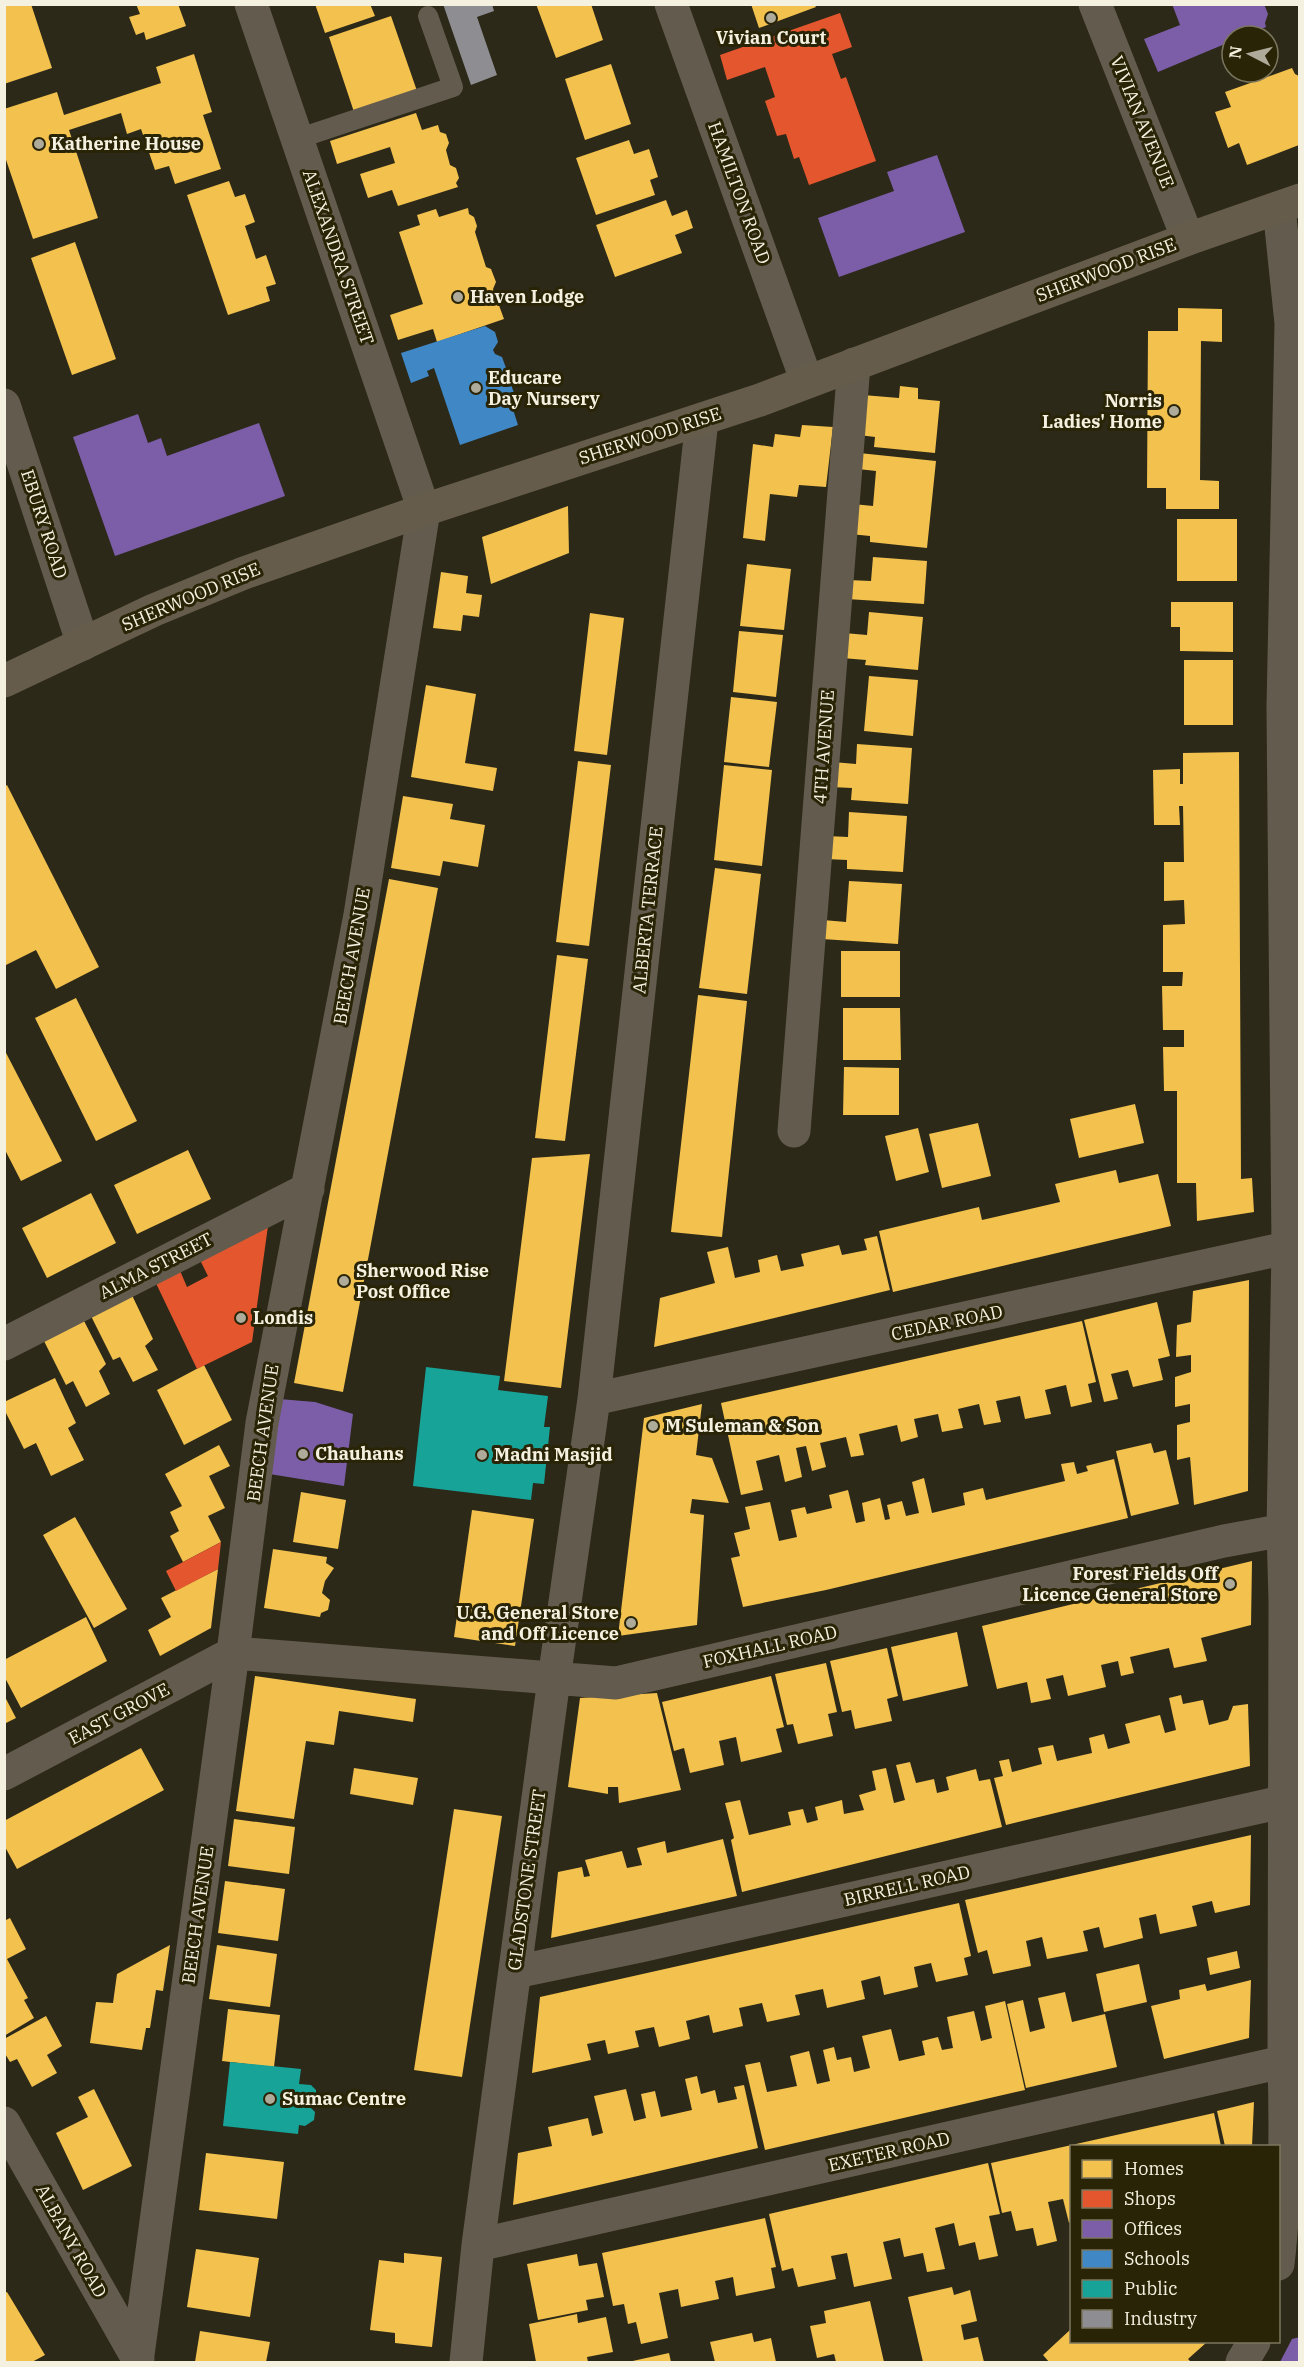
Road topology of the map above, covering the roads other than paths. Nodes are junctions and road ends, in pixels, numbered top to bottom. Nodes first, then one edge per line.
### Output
1 (251, 4) edge
2 (671, 4) edge
3 (1095, 4) edge
4 (428, 16) dead end
5 (297, 140) junction
6 (1289, 204) edge
7 (1188, 239) junction
8 (854, 364) junction
9 (807, 382) junction
10 (4, 405) edge
11 (702, 420) junction
12 (424, 510) junction
13 (83, 644) junction
14 (4, 681) edge
15 (1291, 705) edge
16 (1293, 967) edge
17 (794, 1131) dead end
18 (308, 1189) junction
19 (1294, 1247) edge
20 (4, 1344) edge
21 (594, 1399) junction
22 (1291, 1529) edge
23 (233, 1653) junction
24 (554, 1679) junction
25 (4, 1774) edge
26 (1292, 1799) edge
27 (515, 1972) junction
28 (1292, 2060) edge
29 (4, 2123) edge
30 (1280, 2242) edge
31 (478, 2245) junction
32 (1253, 2343) edge
33 (138, 2361) edge
34 (466, 2362) edge
35 (1242, 2362) edge

1 - 5 street, ALEXANDRA STREET
2 - 9 street, HAMILTON ROAD
3 - 7 street, VIVIAN AVENUE
4 - 5 lane
5 - 12 street, ALEXANDRA STREET
6 - 7 main road, SHERWOOD RISE
6 - 15 street
7 - 8 main road, SHERWOOD RISE
8 - 9 main road, SHERWOOD RISE
8 - 17 street, 4TH AVENUE
9 - 11 main road, SHERWOOD RISE
10 - 13 street, EBURY ROAD
11 - 12 main road, SHERWOOD RISE
11 - 21 street, ALBERTA TERRACE
12 - 13 main road, SHERWOOD RISE
12 - 18 street, BEECH AVENUE
13 - 14 main road, SHERWOOD RISE
15 - 16 street
16 - 19 street
18 - 20 street, ALMA STREET
18 - 23 street, BEECH AVENUE
19 - 21 street, CEDAR ROAD
19 - 22 street
21 - 24 street, GLADSTONE STREET
22 - 24 street, FOXHALL ROAD
22 - 26 street
23 - 24 street, FOXHALL ROAD
23 - 25 street, EAST GROVE
23 - 33 street, BEECH AVENUE
24 - 27 street, GLADSTONE STREET
26 - 27 street, BIRRELL ROAD
26 - 28 street
27 - 31 street, GLADSTONE STREET
28 - 30 street
28 - 31 street, EXETER ROAD
29 - 33 street, ALBANY ROAD
31 - 34 street, GLADSTONE STREET
32 - 35 street

